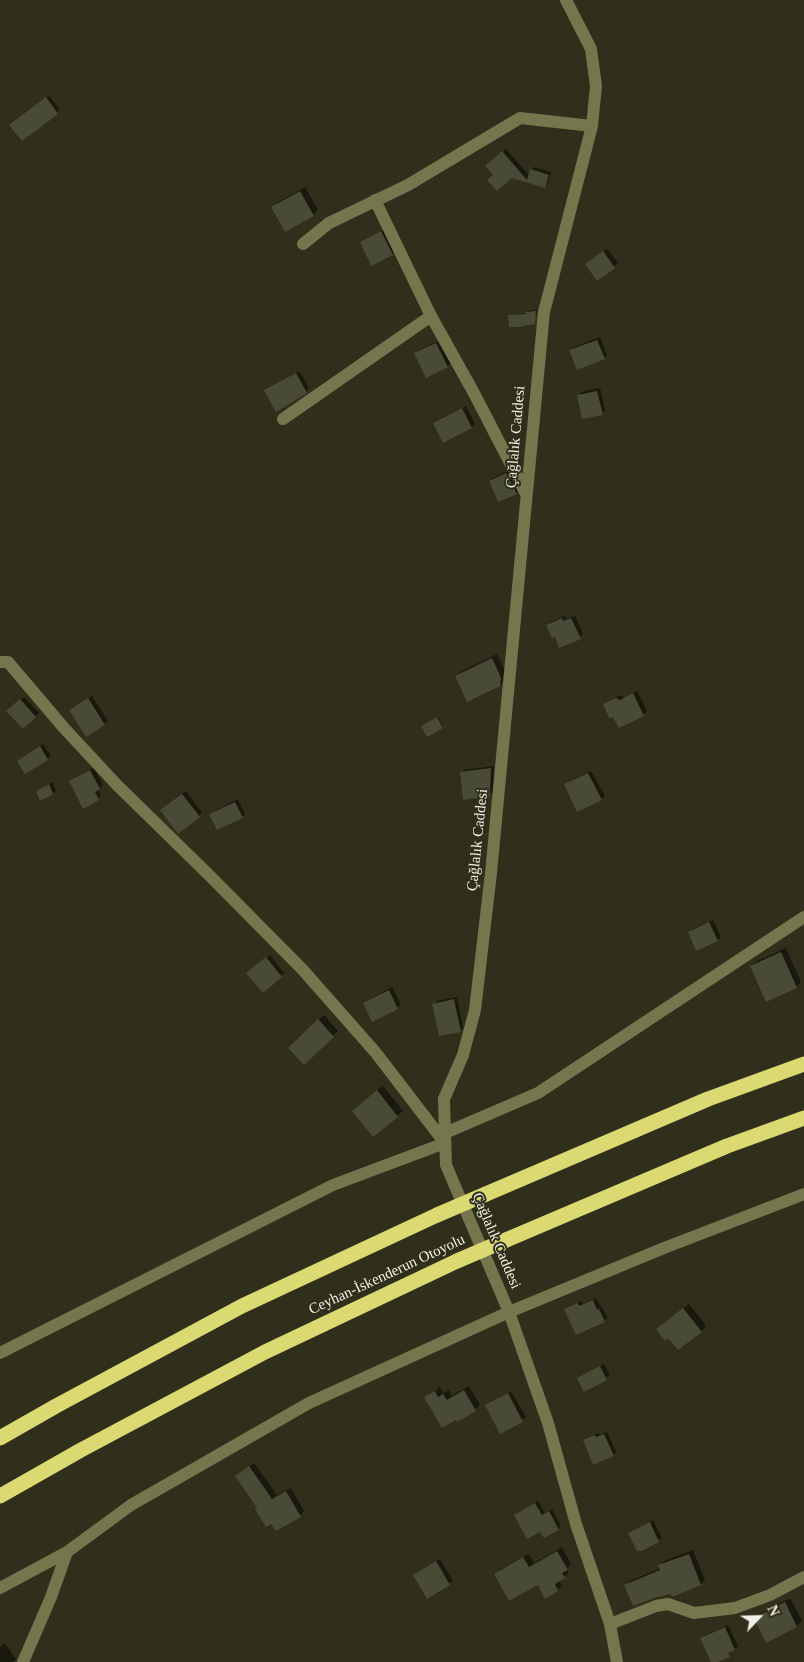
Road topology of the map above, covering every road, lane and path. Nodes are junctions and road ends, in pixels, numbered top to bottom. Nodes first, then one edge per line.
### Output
1 (566, 0) edge
2 (592, 126) junction
3 (375, 200) junction
4 (303, 244) dead end
5 (431, 316) junction
6 (283, 419) dead end
7 (526, 494) junction
8 (0, 662) edge
9 (804, 917) edge
10 (804, 1064) edge
11 (804, 1118) edge
12 (445, 1138) junction
13 (804, 1194) edge
14 (509, 1312) junction
15 (0, 1354) edge
16 (0, 1438) edge
17 (0, 1496) edge
18 (67, 1552) junction
19 (804, 1577) edge
20 (0, 1588) edge
21 (610, 1624) junction
22 (23, 1662) edge
23 (617, 1662) edge

1 - 2 street, Çağlalık Caddesi
2 - 3 street
2 - 7 street, Çağlalık Caddesi
3 - 4 street
3 - 5 street
5 - 6 street
5 - 7 street
7 - 12 street, Çağlalık Caddesi
8 - 12 street
9 - 12 street
10 - 16 highway, bridge
11 - 17 highway, Ceyhan-İskenderun Otoyolu, bridge
12 - 14 street, Çağlalık Caddesi
12 - 15 street
13 - 14 street
14 - 18 street
14 - 21 street, Çağlalık Caddesi
18 - 20 street
18 - 22 street
19 - 21 street
21 - 23 street, Çağlalık Caddesi

